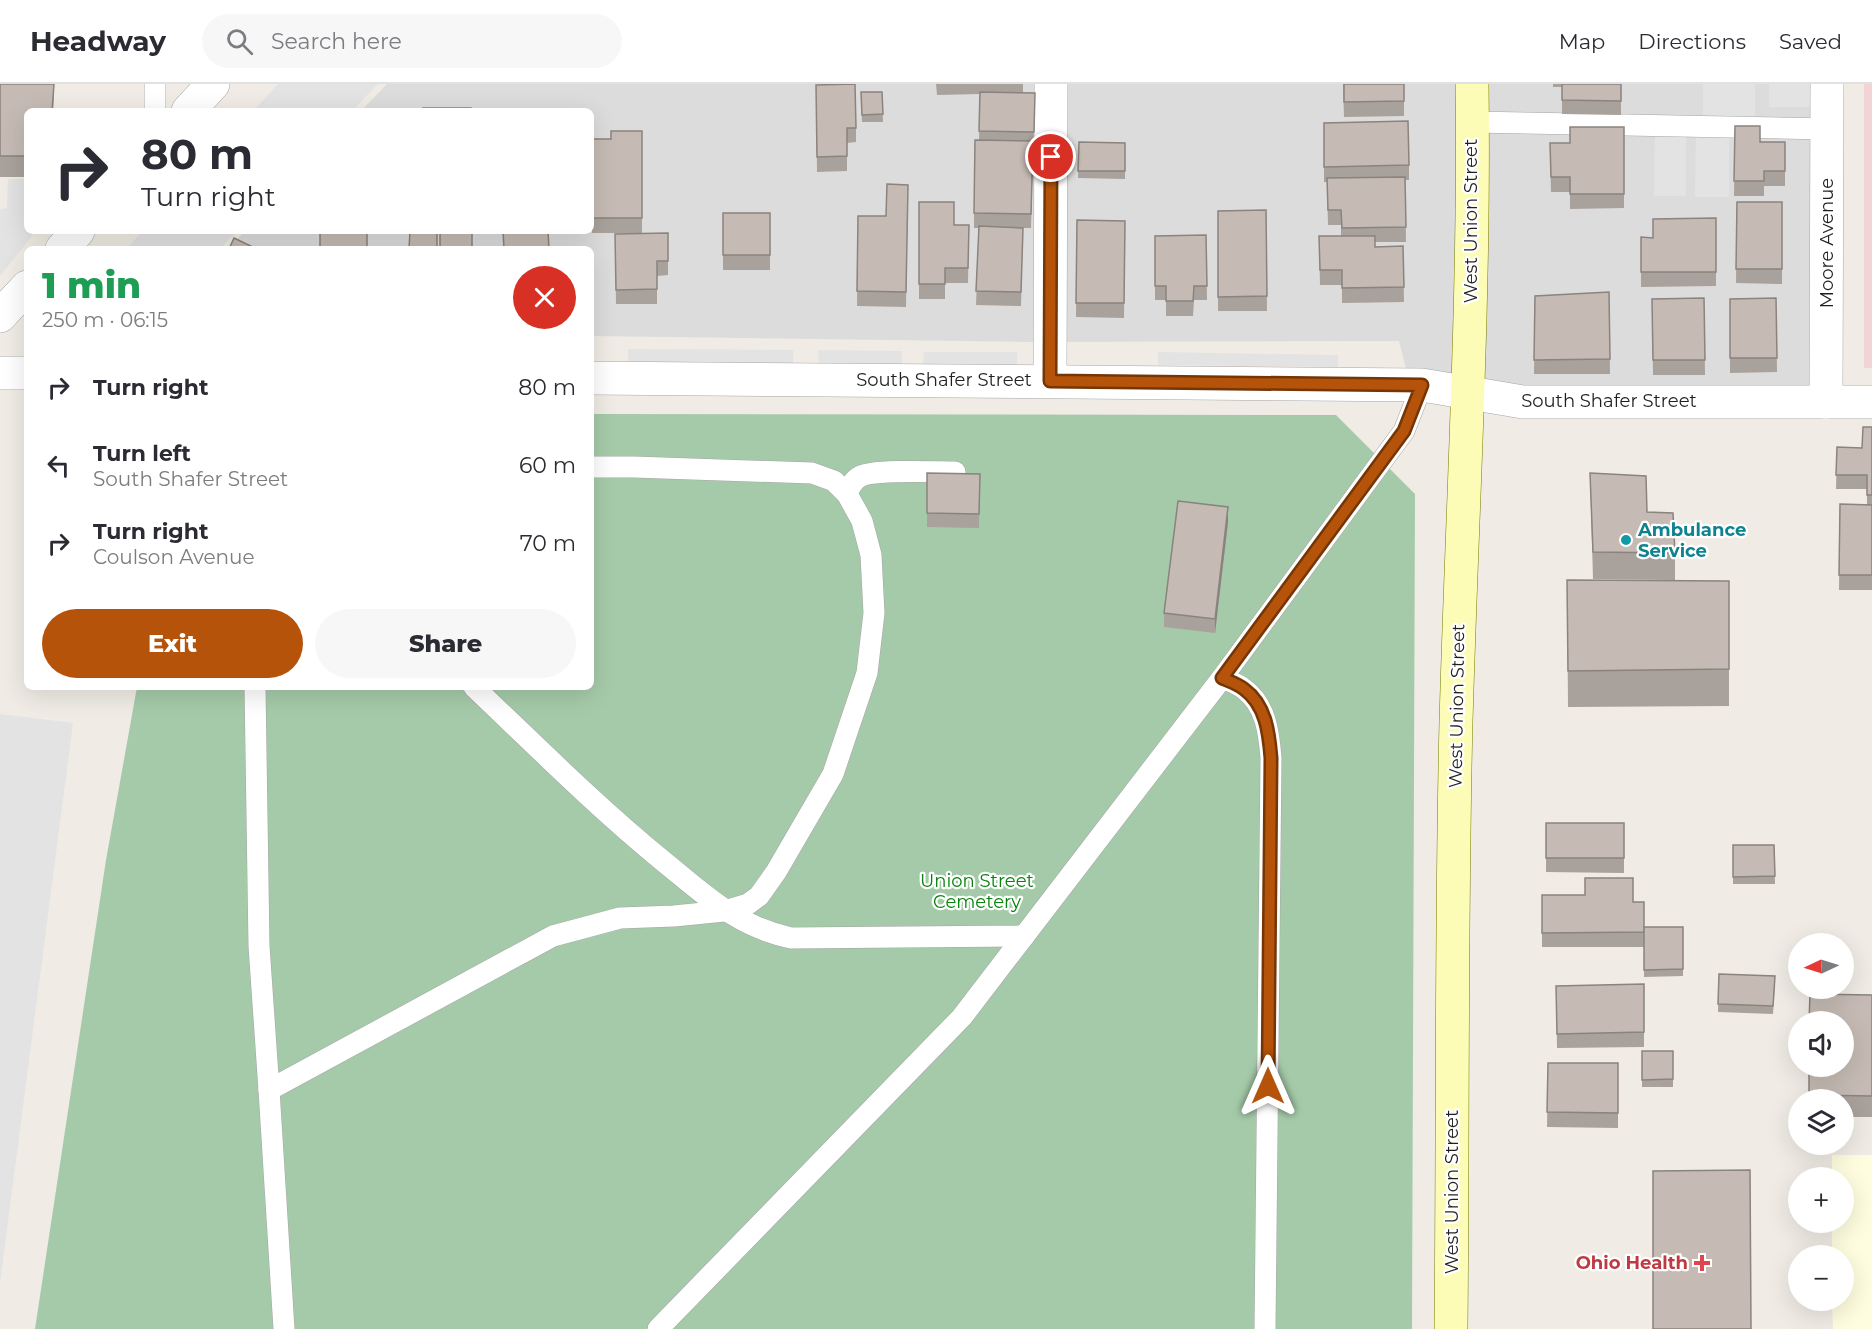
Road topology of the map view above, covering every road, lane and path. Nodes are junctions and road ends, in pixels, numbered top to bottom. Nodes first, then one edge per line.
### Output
1 (155, 84) edge
2 (213, 84) edge
3 (1051, 84) edge
4 (1472, 84) edge
5 (1827, 84) edge
6 (155, 108) edge
7 (191, 108) edge
8 (1472, 122) junction
9 (1828, 129) junction
10 (75, 234) edge
11 (65, 246) edge
12 (24, 290) edge
13 (0, 316) edge
14 (0, 373) edge
15 (24, 373) edge
16 (594, 378) edge
17 (1050, 381) junction
18 (1422, 385) junction
19 (1466, 393) junction
20 (1826, 402) junction
21 (1872, 402) edge
22 (594, 467) edge
23 (955, 472) edge
24 (848, 494) junction
25 (1222, 678) junction
26 (255, 690) edge
27 (477, 690) edge
28 (724, 911) junction
29 (1024, 936) junction
30 (269, 1090) junction
31 (284, 1329) edge
32 (658, 1329) edge
33 (1265, 1329) edge
34 (1451, 1329) edge

1 - 6 lane
2 - 7 street
3 - 17 street
4 - 8 main road, West Union Street
5 - 9 street, Moore Avenue
8 - 9 lane
8 - 19 main road, West Union Street
9 - 20 street, Moore Avenue
10 - 11 street
12 - 13 street
14 - 15 street
16 - 17 street, South Shafer Street
17 - 18 street, South Shafer Street
18 - 19 street, South Shafer Street
18 - 25 lane
19 - 20 street, South Shafer Street
19 - 34 main road, West Union Street
20 - 21 street, South Shafer Street
22 - 24 lane
23 - 24 lane
24 - 28 lane
25 - 29 lane
25 - 33 lane
26 - 30 lane
27 - 28 lane
28 - 29 lane
28 - 30 lane
29 - 32 lane
30 - 31 lane

